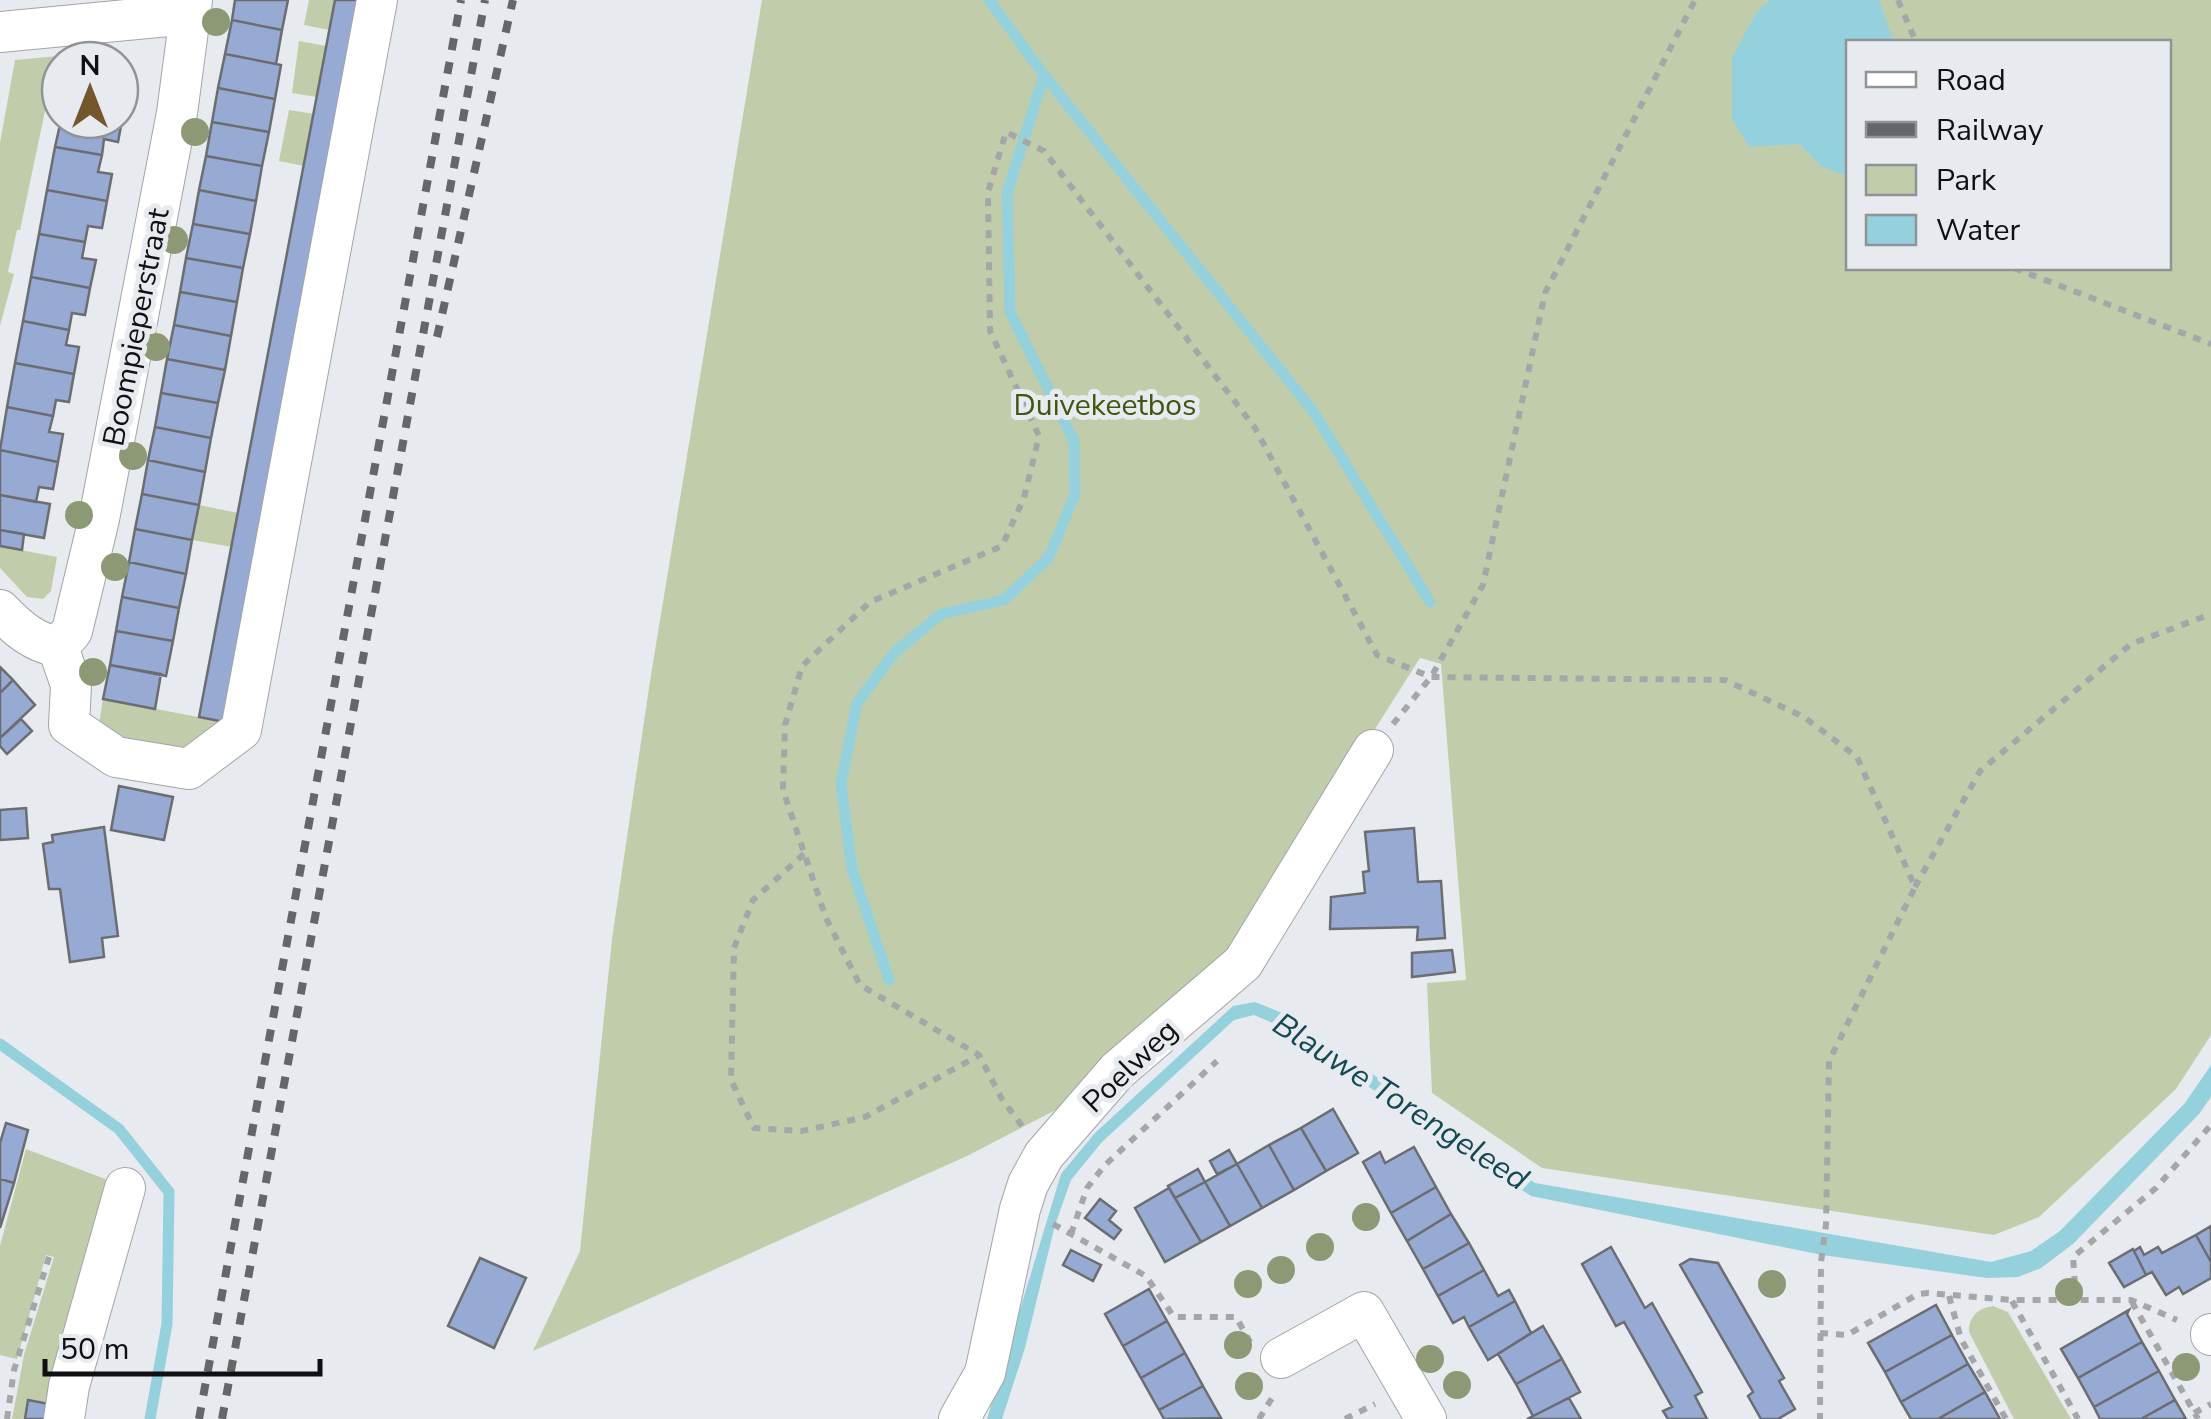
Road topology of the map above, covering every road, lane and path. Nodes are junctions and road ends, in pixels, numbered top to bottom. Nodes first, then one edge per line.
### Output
1 (377, 0) edge
2 (1696, 0) edge
3 (1898, 0) edge
4 (190, 7) edge
5 (0, 32) edge
6 (1915, 40) edge
7 (2019, 270) edge
8 (2211, 344) edge
9 (0, 610) edge
10 (2211, 614) edge
11 (58, 647) junction
12 (1431, 677) junction
13 (1373, 750) joint
14 (804, 854) junction
15 (1915, 888) junction
16 (979, 1055) junction
17 (1217, 1061) dead end
18 (2211, 1125) edge
19 (1044, 1155) junction
20 (125, 1188) dead end
21 (1062, 1228) dead end
22 (1071, 1234) junction
23 (49, 1257) dead end
24 (1949, 1296) junction
25 (2012, 1300) junction
26 (2076, 1300) junction
27 (2131, 1300) junction
28 (1820, 1333) junction
29 (2211, 1334) edge
30 (1281, 1358) joint
31 (2211, 1404) edge
32 (2196, 1416) edge
33 (7, 1419) edge
34 (64, 1419) edge
35 (959, 1419) edge
36 (1426, 1419) edge
37 (1820, 1419) edge
38 (2006, 1419) edge
39 (2078, 1419) edge

1 - 11 street
2 - 12 path
3 - 6 path
4 - 5 street
4 - 11 street, Boompieperstraat
7 - 8 path
9 - 11 street
10 - 15 path
12 - 13 path
12 - 14 path
12 - 15 path
13 - 19 street, Poelweg
14 - 16 path
14 - 16 path
15 - 28 path
16 - 19 path
17 - 22 path
18 - 26 path
19 - 35 street, Poelweg
20 - 34 street
21 - 22 path
22 - 30 path
23 - 33 path
24 - 25 path
24 - 28 path
24 - 38 path
25 - 26 path
25 - 39 path
26 - 27 path
27 - 29 path
27 - 32 path
28 - 37 path
30 - 36 street
31 - 32 path

